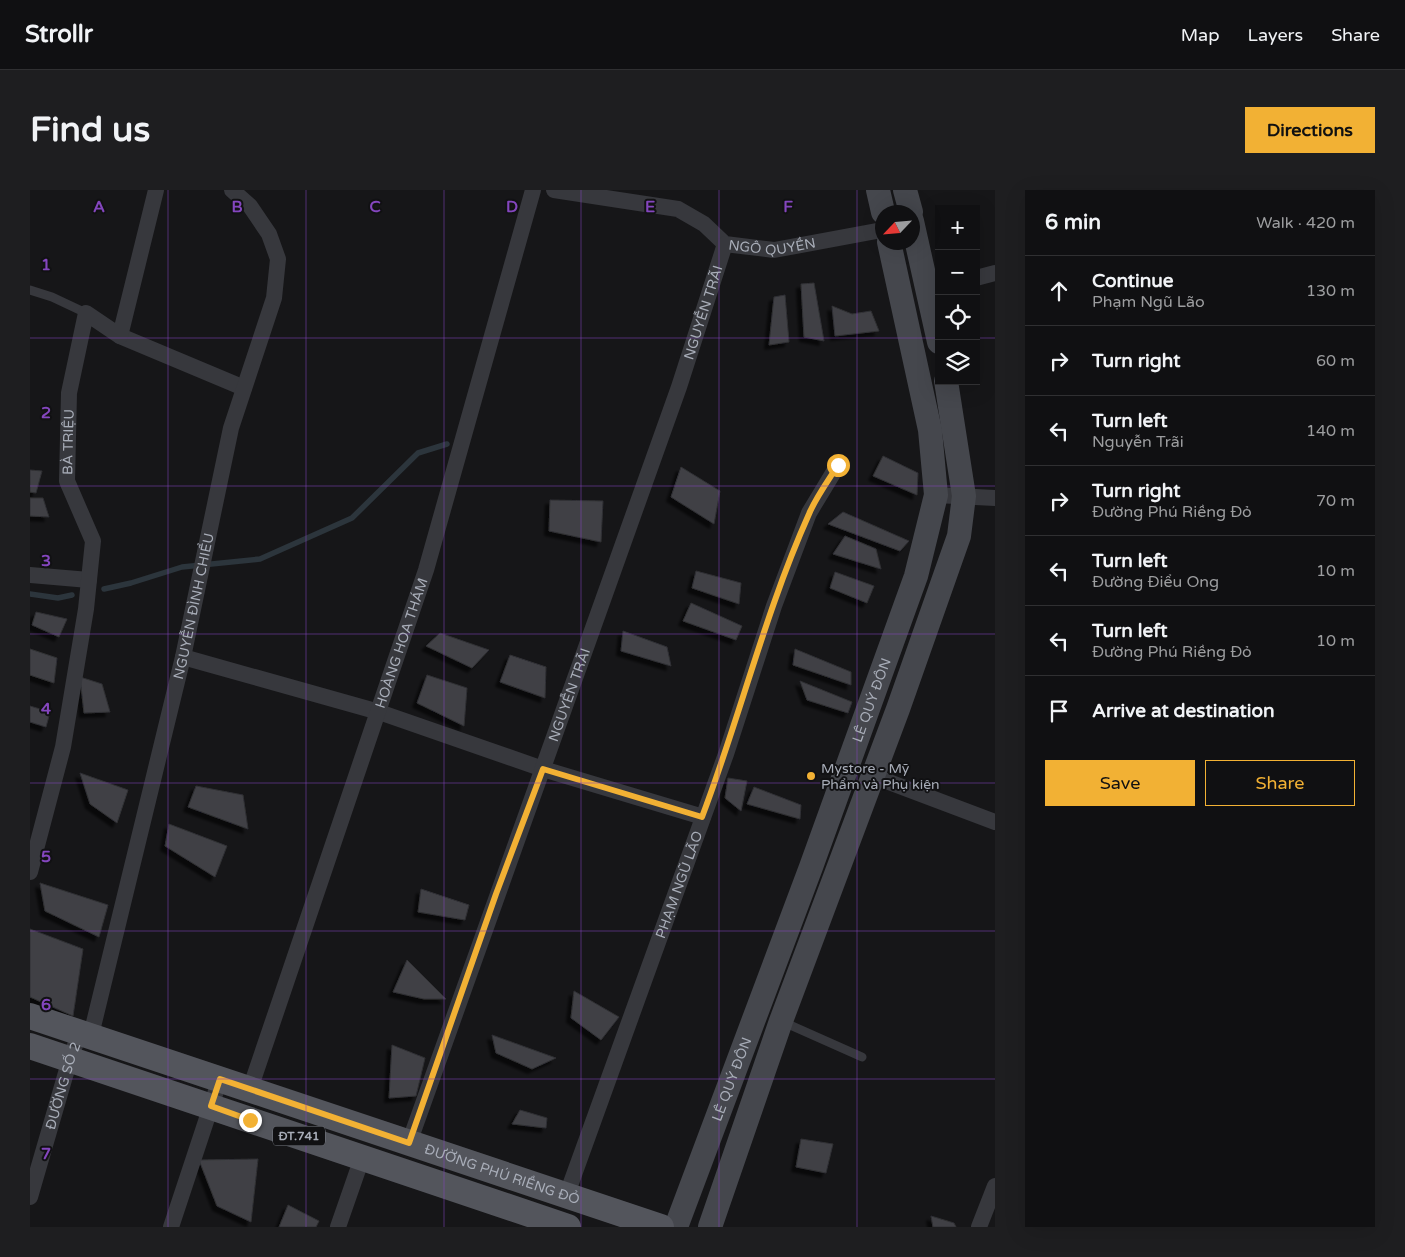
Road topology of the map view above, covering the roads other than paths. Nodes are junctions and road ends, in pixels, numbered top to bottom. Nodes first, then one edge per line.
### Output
1 (156, 190) edge
2 (232, 190) edge
3 (533, 190) edge
4 (554, 190) edge
5 (878, 190) edge
6 (906, 190) edge
7 (881, 205) edge
8 (909, 205) edge
9 (875, 231) edge
10 (725, 244) junction
11 (920, 247) edge
12 (891, 250) edge
13 (995, 272) edge
14 (980, 277) edge
15 (933, 289) edge
16 (30, 290) edge
17 (86, 313) junction
18 (120, 336) junction
19 (939, 340) edge
20 (947, 385) edge
21 (244, 388) junction
22 (838, 465) dead end
23 (936, 495) junction
24 (964, 496) junction
25 (995, 498) edge
26 (30, 575) edge
27 (89, 580) junction
28 (183, 657) junction
29 (379, 712) junction
30 (543, 769) junction
31 (873, 776) junction
32 (702, 817) junction
33 (995, 822) edge
34 (30, 872) edge
35 (30, 1016) edge
36 (781, 1021) junction
37 (85, 1034) junction
38 (30, 1046) edge
39 (862, 1057) dead end
40 (70, 1059) junction
41 (220, 1079) junction
42 (250, 1089) junction
43 (211, 1106) junction
44 (409, 1143) junction
45 (362, 1158) junction
46 (995, 1186) edge
47 (567, 1194) junction
48 (30, 1197) edge
49 (554, 1225) edge
50 (171, 1227) edge
51 (338, 1227) edge
52 (661, 1227) edge
53 (676, 1227) edge
54 (710, 1227) edge
55 (979, 1227) edge

1 - 18 street
2 - 21 street, NGUYỄN ĐÌNH CHIỂU
3 - 29 street, HOÀNG HOA THÁM
4 - 10 street, NGÔ QUYỀN
5 - 7 main road
6 - 8 main road
9 - 10 street, NGÔ QUYỀN
10 - 30 street, NGUYỄN TRÃI
11 - 15 main road
12 - 23 main road, LÊ QUÝ ĐÔN
13 - 14 street
15 - 19 main road
16 - 17 lane
17 - 18 street
17 - 27 street, BÀ TRIỆU
18 - 21 street
20 - 24 main road, LÊ QUÝ ĐÔN
21 - 28 street, NGUYỄN ĐÌNH CHIỂU
22 - 32 street, PHẠM NGŨ LÃO
23 - 24 street
23 - 53 main road, LÊ QUÝ ĐÔN
24 - 25 street
24 - 31 main road, LÊ QUÝ ĐÔN
26 - 27 street
27 - 34 street, BÀ TRIỆU
28 - 29 street
28 - 37 street, NGUYỄN ĐÌNH CHIỂU
29 - 30 street
29 - 42 street, HOÀNG HOA THÁM
30 - 32 street
30 - 44 street, NGUYỄN TRÃI
31 - 33 street
31 - 36 main road, LÊ QUÝ ĐÔN
32 - 47 street, PHẠM NGŨ LÃO
35 - 37 main road, ĐƯỜNG PHÚ RIỀNG ĐỎ / ĐT.741
36 - 39 lane
36 - 54 main road, LÊ QUÝ ĐÔN
37 - 40 street, ĐƯỜNG SỐ 2
37 - 41 main road, ĐƯỜNG PHÚ RIỀNG ĐỎ / ĐT.741
38 - 40 main road, ĐT.741
40 - 43 main road, ĐT.741
40 - 48 street, ĐƯỜNG SỐ 2
41 - 42 main road, ĐƯỜNG PHÚ RIỀNG ĐỎ / ĐT.741
41 - 43 street
42 - 44 main road, ĐƯỜNG PHÚ RIỀNG ĐỎ / ĐT.741
43 - 45 main road, ĐT.741
43 - 50 street
44 - 47 main road, ĐƯỜNG PHÚ RIỀNG ĐỎ / ĐT.741
45 - 49 main road, ĐT.741
45 - 51 street
46 - 55 street
47 - 52 main road, ĐƯỜNG PHÚ RIỀNG ĐỎ / ĐT.741

